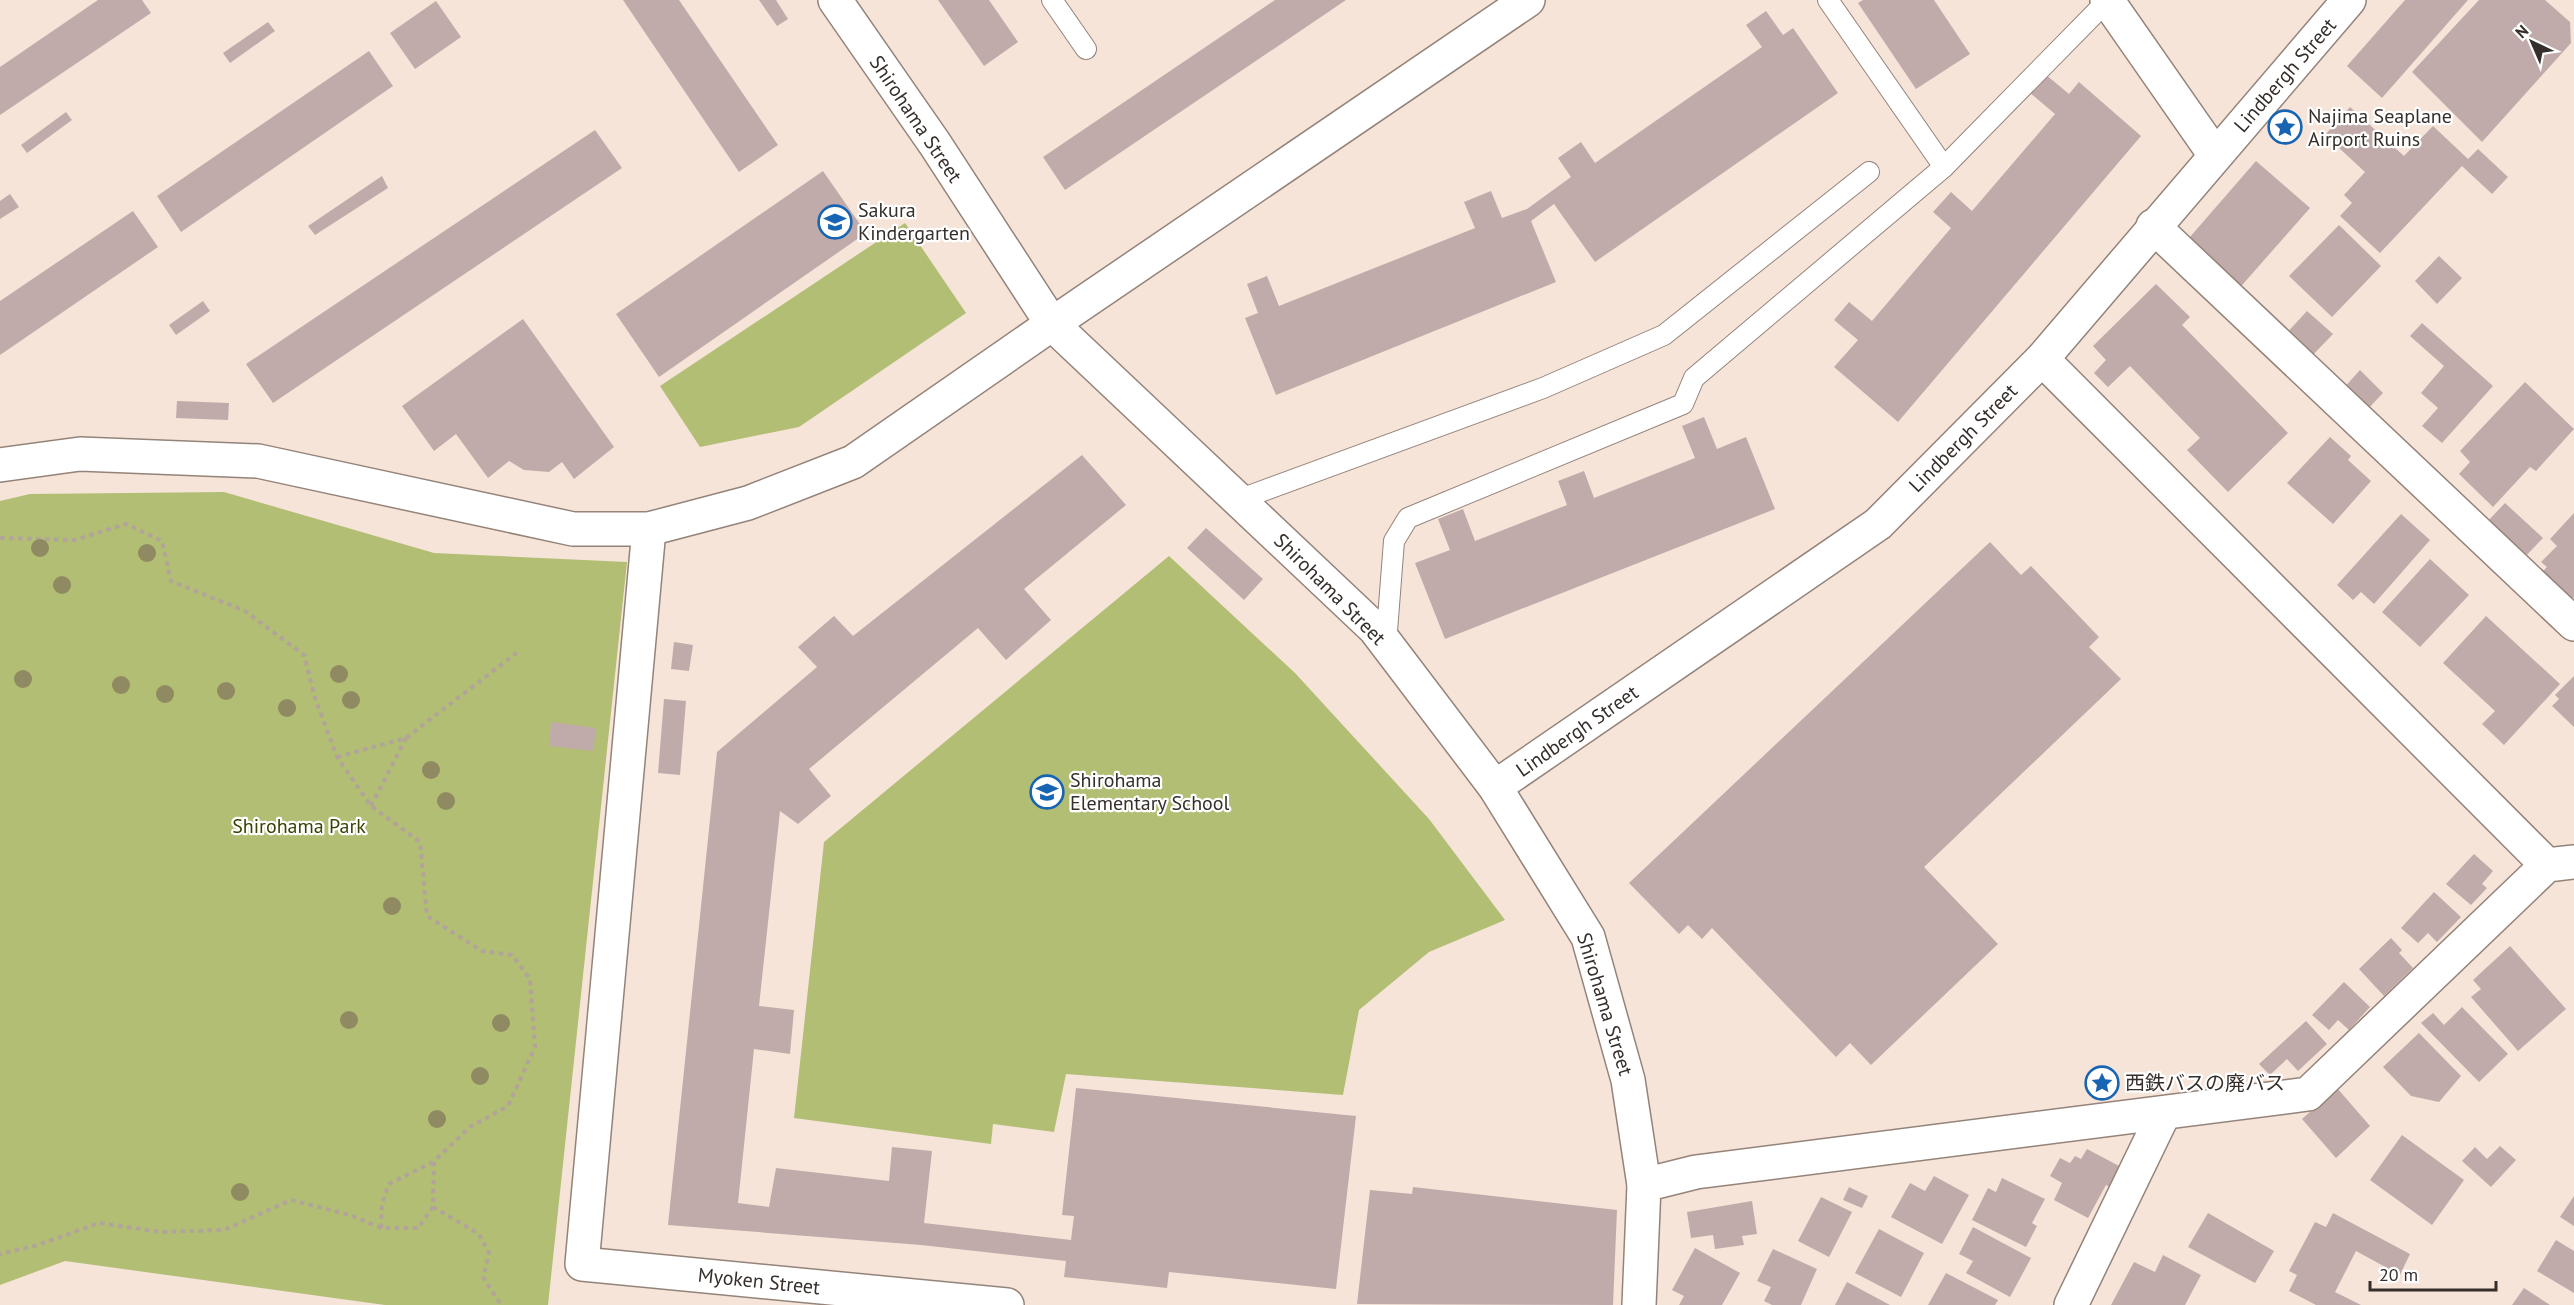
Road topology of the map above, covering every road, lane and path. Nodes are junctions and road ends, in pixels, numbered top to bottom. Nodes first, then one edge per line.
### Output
1 (835, 0) edge
2 (1052, 0) edge
3 (1528, 0) edge
4 (1828, 0) edge
5 (2107, 0) edge
6 (2349, 0) edge
7 (1086, 49) dead end
8 (2215, 155) junction
9 (1944, 167) junction
10 (1869, 172) dead end
11 (2153, 226) junction
12 (1052, 324) junction
13 (2042, 359) junction
14 (0, 465) edge
15 (1238, 500) junction
16 (649, 530) junction
17 (0, 538) edge
18 (2574, 624) edge
19 (1386, 644) junction
20 (519, 651) dead end
21 (406, 738) junction
22 (337, 757) junction
23 (1495, 787) junction
24 (371, 806) junction
25 (2560, 863) edge
26 (2164, 1113) junction
27 (434, 1161) junction
28 (1644, 1185) junction
29 (433, 1207) junction
30 (381, 1228) junction
31 (0, 1254) edge
32 (501, 1305) edge
33 (1007, 1305) edge
34 (1638, 1305) edge
35 (2072, 1305) edge

1 - 12 street, Shirohama Street
2 - 7 lane
3 - 12 street
4 - 9 lane
5 - 8 street
5 - 9 lane
6 - 8 street, Lindbergh Street
8 - 11 street, Lindbergh Street
9 - 19 lane
10 - 15 lane
11 - 13 street, Lindbergh Street
11 - 18 street
12 - 15 street, Shirohama Street
12 - 16 street
13 - 23 street, Lindbergh Street
13 - 25 street
14 - 16 street
15 - 19 street, Shirohama Street
16 - 33 street, Myoken Street
17 - 22 path
19 - 23 street, Shirohama Street
20 - 21 path
21 - 22 path
21 - 24 path
22 - 24 path
23 - 28 street, Shirohama Street
24 - 27 path
25 - 26 street
26 - 28 street
26 - 35 street
27 - 29 path
27 - 30 path
28 - 34 street, Shirohama Street
29 - 30 path
29 - 32 path
30 - 31 path

